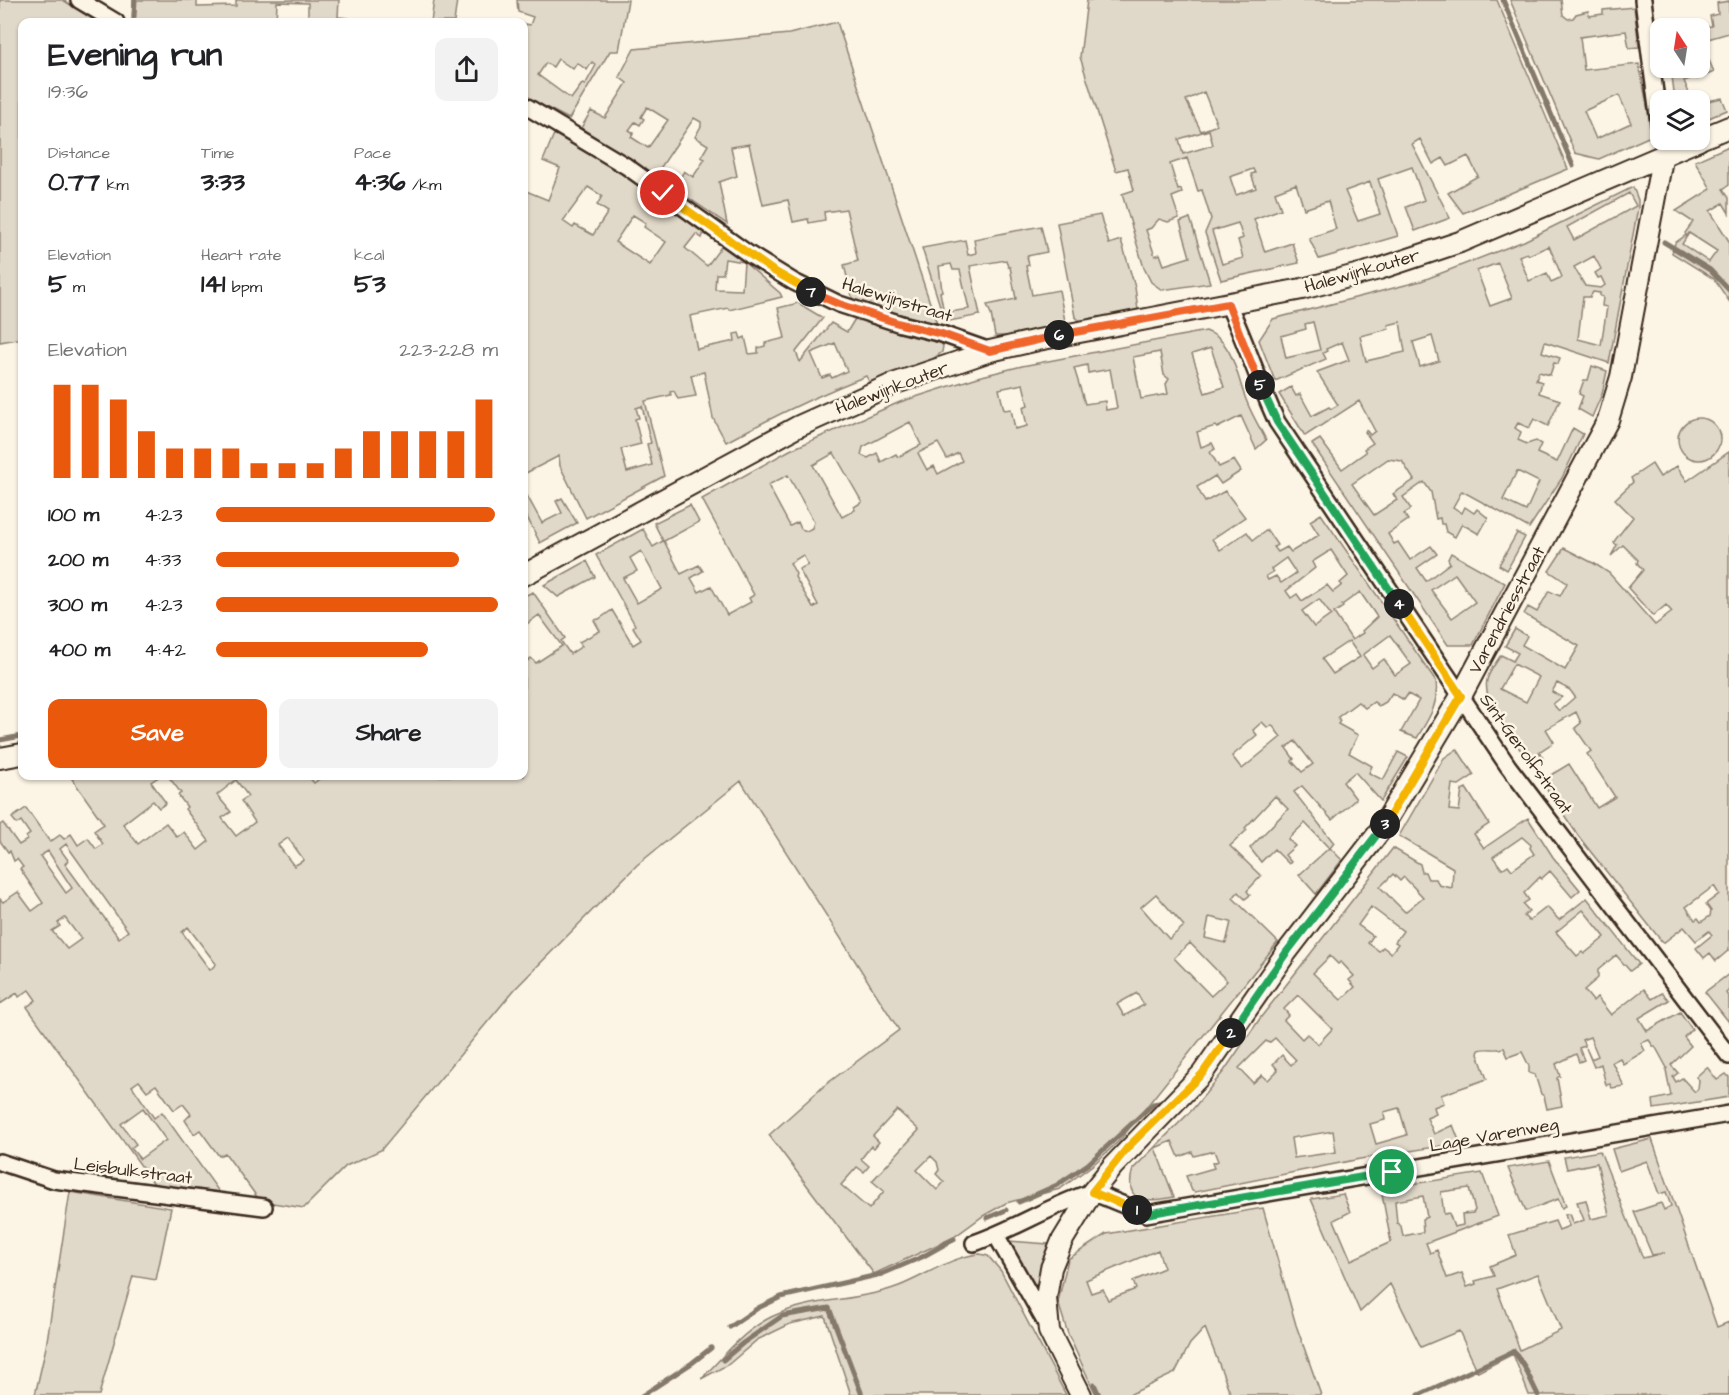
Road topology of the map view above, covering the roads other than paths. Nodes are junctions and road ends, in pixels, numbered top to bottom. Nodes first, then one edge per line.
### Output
1 (79, 0) edge
2 (1643, 0) edge
3 (109, 18) edge
4 (1655, 90) edge
5 (528, 107) edge
6 (1729, 127) edge
7 (1710, 135) edge
8 (1656, 150) edge
9 (1661, 150) edge
10 (1228, 304) junction
11 (990, 351) junction
12 (528, 573) edge
13 (1461, 696) junction
14 (18, 755) edge
15 (0, 758) edge
16 (1729, 1056) edge
17 (1729, 1113) edge
18 (0, 1162) edge
19 (1092, 1192) junction
20 (264, 1207) dead end
21 (996, 1236) junction
22 (974, 1243) dead end
23 (1049, 1331) junction
24 (1081, 1395) edge

1 - 3 street
2 - 4 street
5 - 11 street, Halewijnstraat
6 - 7 street, Halewijnkouter
8 - 10 street, Halewijnkouter
9 - 13 street, Varendriesstraat
10 - 11 street, Halewijnkouter
10 - 13 street, Sint-Gerolfstraat
11 - 12 street, Halewijnkouter
13 - 16 street, Sint-Gerolfstraat
13 - 19 street, Varendriesstraat
14 - 15 street
17 - 19 street, Lage Varenweg
18 - 20 street, Leisbulkstraat
19 - 21 street
19 - 23 street, Varendriesstraat
21 - 22 street
21 - 23 street
23 - 24 street

